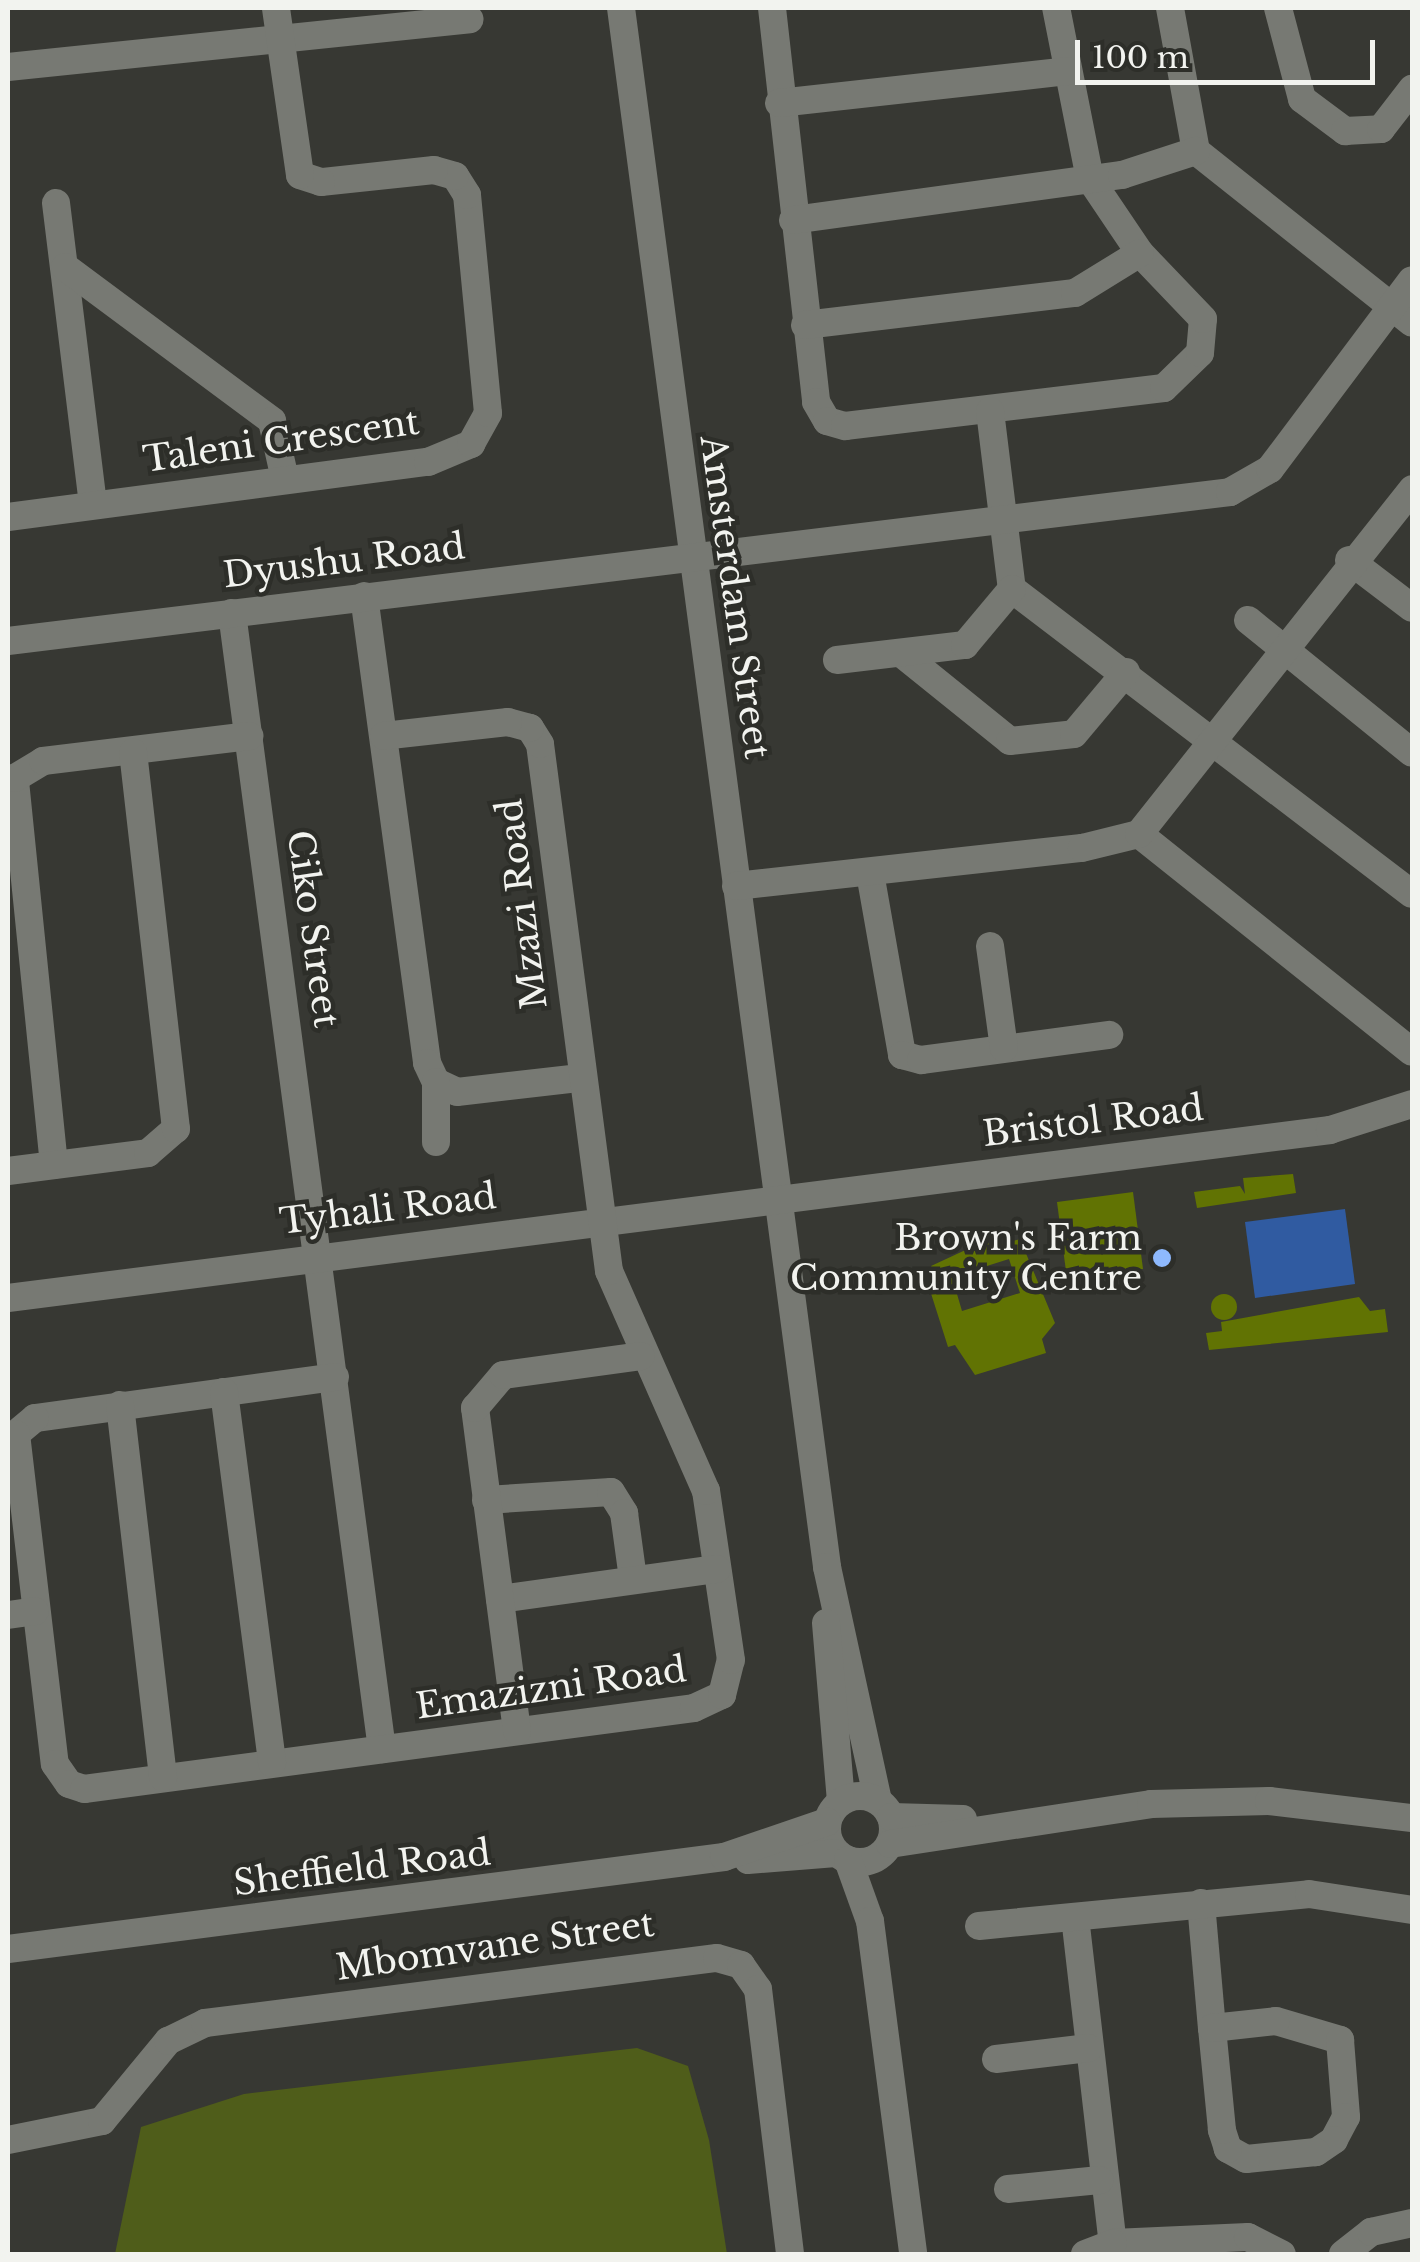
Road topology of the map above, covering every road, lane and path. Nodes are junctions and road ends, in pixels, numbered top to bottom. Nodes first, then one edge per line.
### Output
1 (276, 8) edge
2 (621, 8) edge
3 (772, 8) edge
4 (1056, 8) edge
5 (1170, 8) edge
6 (1278, 8) edge
7 (470, 20) dead end
8 (279, 38) junction
9 (8, 67) edge
10 (1067, 71) junction
11 (1412, 88) edge
12 (779, 102) junction
13 (1196, 151) junction
14 (1090, 179) junction
15 (56, 203) dead end
16 (792, 220) junction
17 (1140, 253) junction
18 (65, 266) junction
19 (1412, 280) edge
20 (1402, 315) edge
21 (805, 325) junction
22 (990, 410) junction
23 (285, 480) junction
24 (1412, 489) edge
25 (93, 505) junction
26 (8, 517) edge
27 (1001, 519) junction
28 (690, 556) junction
29 (1349, 560) junction
30 (1012, 588) junction
31 (364, 596) junction
32 (1412, 608) edge
33 (232, 613) junction
34 (1248, 620) dead end
35 (8, 641) edge
36 (1282, 651) junction
37 (901, 653) junction
38 (837, 660) dead end
39 (1126, 672) junction
40 (250, 736) junction
41 (384, 736) junction
42 (1210, 738) junction
43 (132, 752) junction
44 (1412, 753) edge
45 (1139, 834) junction
46 (870, 872) junction
47 (736, 886) junction
48 (1412, 894) edge
49 (990, 946) dead end
50 (1110, 1035) dead end
51 (1004, 1048) junction
52 (1412, 1052) edge
53 (580, 1078) junction
54 (436, 1082) junction
55 (1412, 1104) edge
56 (436, 1142) dead end
57 (54, 1164) junction
58 (8, 1171) edge
59 (778, 1197) junction
60 (601, 1220) junction
61 (318, 1255) junction
62 (8, 1298) edge
63 (641, 1356) junction
64 (335, 1378) junction
65 (224, 1392) junction
66 (120, 1405) junction
67 (486, 1500) junction
68 (827, 1567) junction
69 (717, 1568) junction
70 (633, 1579) junction
71 (500, 1598) junction
72 (21, 1613) edge
73 (517, 1731) junction
74 (382, 1748) junction
75 (272, 1764) junction
76 (163, 1778) junction
77 (834, 1812) junction
78 (1412, 1818) edge
79 (884, 1830) junction
80 (724, 1857) junction
81 (842, 1857) junction
82 (1201, 1903) junction
83 (1412, 1910) edge
84 (1074, 1917) junction
85 (870, 1922) junction
86 (979, 1926) dead end
87 (8, 1949) edge
88 (1212, 2028) junction
89 (1088, 2048) junction
90 (996, 2060) dead end
91 (8, 2140) edge
92 (1100, 2180) junction
93 (1008, 2188) dead end
94 (1412, 2223) edge
95 (1113, 2243) junction
96 (790, 2254) edge
97 (913, 2254) edge
98 (1085, 2254) edge
99 (1282, 2254) edge
100 (1343, 2254) edge

1 - 8 street
2 - 28 street, Amsterdam Street
3 - 12 street
4 - 10 street
5 - 13 street
6 - 11 street
7 - 8 street
8 - 9 street
8 - 23 street, Taleni Crescent
10 - 12 street
10 - 14 street
12 - 16 street
13 - 14 street
13 - 20 street
14 - 16 street
14 - 17 street
15 - 18 street
16 - 21 street
17 - 21 street
17 - 22 street
18 - 23 street
18 - 25 street
19 - 20 street, Dyushu Road
20 - 27 street, Dyushu Road
21 - 22 street
22 - 27 street
23 - 25 street, Taleni Crescent
24 - 29 street
25 - 26 street, Taleni Crescent
27 - 28 street, Dyushu Road
27 - 30 street
28 - 31 street, Dyushu Road
28 - 47 street, Amsterdam Street
29 - 32 street
29 - 36 street
30 - 37 street
30 - 39 street
31 - 33 street, Dyushu Road
31 - 41 street
33 - 35 street, Dyushu Road
33 - 40 street, Ciko Street
34 - 36 street
36 - 42 street
36 - 44 street
37 - 38 street
37 - 39 street
39 - 42 street
40 - 43 street
40 - 61 street, Ciko Street
41 - 53 street, Mzazi Road
41 - 54 street
42 - 45 street
42 - 48 street
43 - 57 street
43 - 57 street
45 - 46 street
45 - 52 street
46 - 47 street
46 - 51 street
47 - 59 street, Amsterdam Street
49 - 51 street
50 - 51 street
53 - 54 street
53 - 60 street, Mzazi Road
54 - 56 street
55 - 59 street, Bristol Road
57 - 58 street
59 - 60 street, Tyhali Road
59 - 68 street, Amsterdam Street
60 - 61 street, Tyhali Road
60 - 63 street, Emazizni Road
61 - 62 street, Tyhali Road
61 - 64 street, Ciko Street
63 - 67 street
63 - 69 street, Emazizni Road
64 - 65 street
64 - 74 street, Ciko Street
65 - 66 street
65 - 75 street
66 - 72 street
66 - 76 street
67 - 70 street
67 - 71 street
68 - 77 street
68 - 79 street
69 - 70 street
69 - 73 street, Emazizni Road
70 - 71 street
71 - 73 street
72 - 76 street, Emazizni Road
73 - 74 street, Emazizni Road
74 - 75 street, Emazizni Road
75 - 76 street, Emazizni Road
77 - 79 street, Sheffield Road
77 - 80 street, Sheffield Road
77 - 81 street
78 - 79 street
79 - 81 street, Sheffield Road
79 - 85 street
80 - 81 street, Sheffield Road
80 - 87 street, Sheffield Road
81 - 85 street
82 - 83 street
82 - 84 street
82 - 88 street
84 - 86 street
84 - 89 street
85 - 97 street
88 - 88 street
89 - 90 street
89 - 92 street
91 - 96 street, Mbomvane Street
92 - 93 street
92 - 95 street
94 - 100 street
95 - 98 street
95 - 99 street

